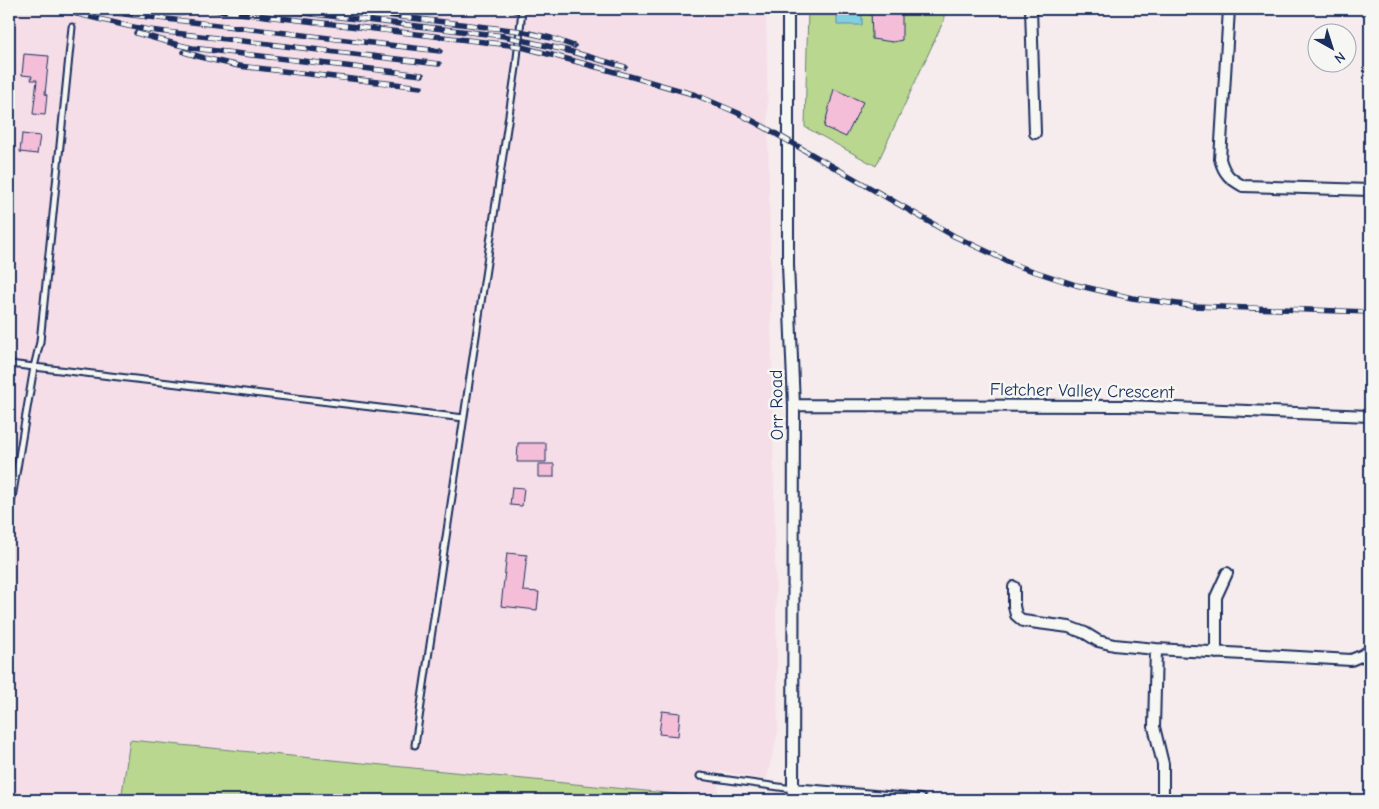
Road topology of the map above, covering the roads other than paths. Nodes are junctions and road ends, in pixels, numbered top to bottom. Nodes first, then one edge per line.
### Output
1 (515, 9) edge
2 (788, 9) edge
3 (1031, 9) edge
4 (1229, 9) edge
5 (72, 27) dead end
6 (1035, 133) dead end
7 (1370, 190) edge
8 (9, 364) edge
9 (34, 367) junction
10 (794, 405) junction
11 (1370, 416) edge
12 (464, 418) junction
13 (9, 516) edge
14 (1227, 573) dead end
15 (1014, 587) dead end
16 (1156, 649) junction
17 (1370, 650) edge
18 (1216, 653) junction
19 (415, 745) dead end
20 (700, 776) dead end
21 (792, 795) edge
22 (921, 800) edge
23 (1163, 800) edge

1 - 12 lane
2 - 10 street, Orr Road
3 - 6 street
4 - 7 street
5 - 9 lane
8 - 9 lane
9 - 12 lane
9 - 13 lane
10 - 11 street, Fletcher Valley Crescent
10 - 21 street, Orr Road
12 - 19 lane
14 - 18 street
15 - 16 street
16 - 18 street
16 - 23 street
17 - 18 street
20 - 21 lane
21 - 22 street

